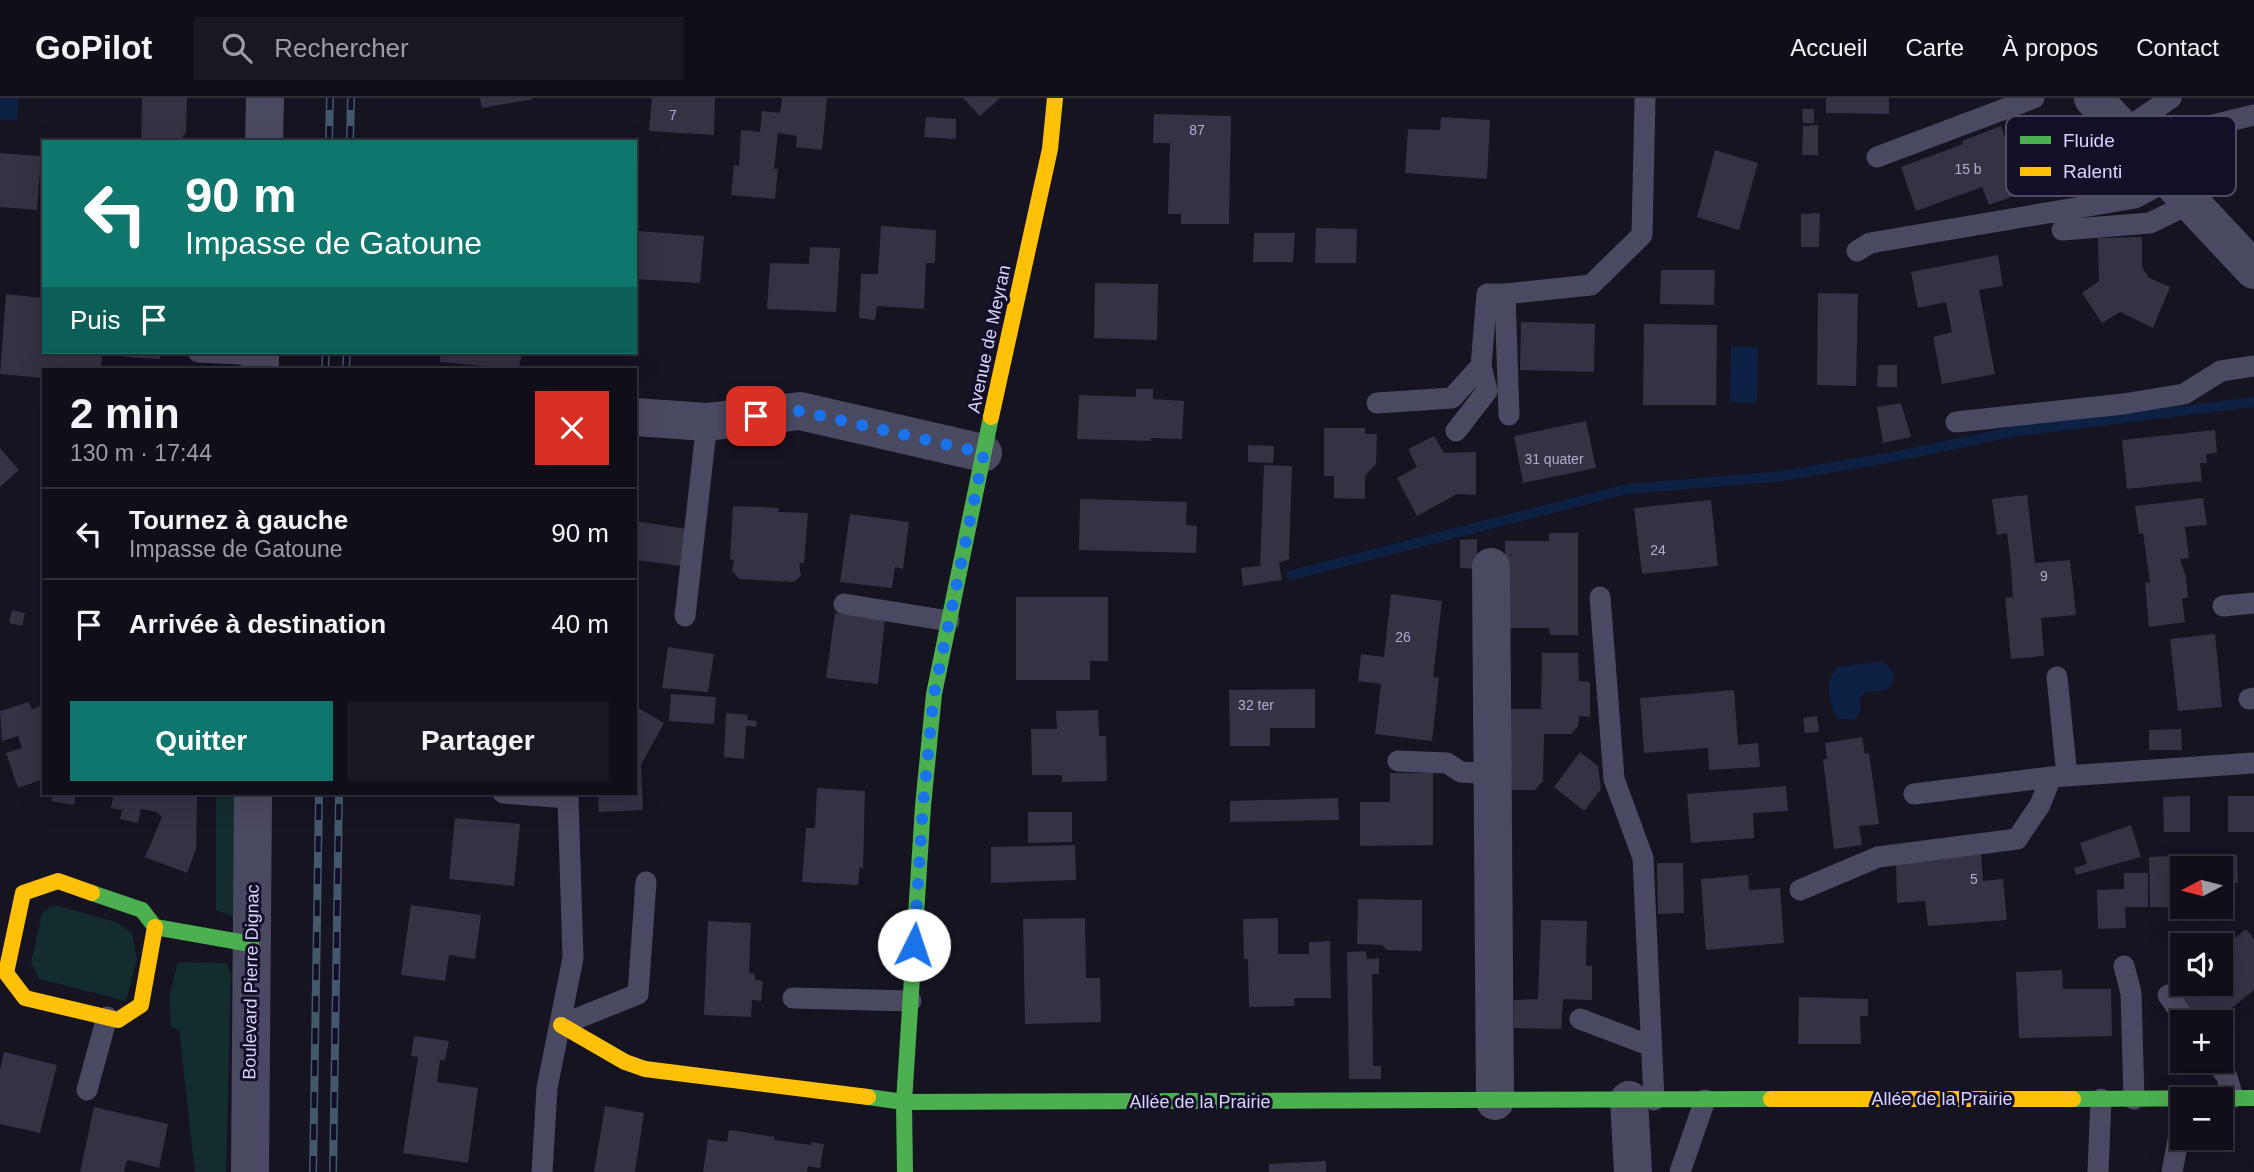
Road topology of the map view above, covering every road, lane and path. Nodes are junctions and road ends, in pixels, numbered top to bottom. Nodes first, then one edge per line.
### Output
1 (265, 98) edge
2 (1055, 98) edge
3 (1645, 98) edge
4 (2034, 98) edge
5 (2092, 98) edge
6 (2171, 98) edge
7 (2254, 115) edge
8 (2109, 116) edge
9 (2152, 116) edge
10 (2236, 118) edge
11 (264, 140) edge
12 (1878, 158) dead end
13 (2148, 196) edge
14 (2175, 196) edge
15 (2185, 196) edge
16 (2062, 230) dead end
17 (1857, 251) dead end
18 (2254, 270) edge
19 (1505, 294) junction
20 (216, 354) edge
21 (260, 359) edge
22 (1481, 366) junction
23 (2254, 366) edge
24 (1377, 403) dead end
25 (1508, 415) dead end
26 (637, 417) edge
27 (707, 422) junction
28 (1956, 422) dead end
29 (1456, 431) dead end
30 (984, 453) junction
31 (1491, 567) dead end
32 (1600, 597) dead end
33 (2254, 603) edge
34 (844, 604) dead end
35 (2223, 606) dead end
36 (685, 616) dead end
37 (949, 621) junction
38 (2057, 677) dead end
39 (1398, 761) dead end
40 (2254, 762) edge
41 (1493, 774) junction
42 (2059, 776) junction
43 (1914, 794) dead end
44 (253, 795) edge
45 (529, 795) edge
46 (646, 882) dead end
47 (1800, 890) dead end
48 (155, 927) junction
49 (251, 944) junction
50 (2124, 966) dead end
51 (2168, 995) dead end
52 (793, 998) dead end
53 (911, 1001) junction
54 (2179, 1010) edge
55 (107, 1017) junction
56 (1580, 1019) dead end
57 (561, 1026) junction
58 (1651, 1046) junction
59 (2224, 1073) edge
60 (87, 1090) dead end
61 (2244, 1098) edge
62 (2101, 1099) junction
63 (2134, 1099) junction
64 (2170, 1099) edge
65 (1642, 1100) junction
66 (1705, 1100) junction
67 (1495, 1101) junction
68 (904, 1102) junction
69 (2176, 1150) edge
70 (250, 1172) edge
71 (542, 1172) edge
72 (905, 1172) edge
73 (1633, 1172) edge
74 (1680, 1172) edge
75 (2098, 1172) edge
76 (2172, 1172) edge

1 - 11 street
2 - 30 street, Avenue de Meyran
3 - 19 lane
4 - 12 lane
5 - 8 street
6 - 9 lane
7 - 10 lane
13 - 17 lane
14 - 16 lane
15 - 18 street
19 - 22 lane
19 - 25 lane
20 - 21 lane
22 - 24 lane
22 - 29 lane
23 - 28 lane
26 - 27 street
27 - 30 street
27 - 36 lane
30 - 37 street, Avenue de Meyran
31 - 41 street
32 - 58 lane
33 - 35 lane
34 - 37 lane
37 - 53 street, Avenue de Meyran
38 - 42 lane
39 - 41 lane
40 - 42 lane
41 - 67 street
42 - 43 lane
42 - 47 lane
44 - 49 street, Boulevard Pierre Dignac
45 - 57 lane
46 - 57 lane
48 - 49 street
48 - 55 street
48 - 55 street
49 - 70 street, Boulevard Pierre Dignac
50 - 63 lane
51 - 54 lane
52 - 53 lane
53 - 68 street, Avenue de Meyran
55 - 60 lane
56 - 58 lane
57 - 68 street, Allée de la Prairie
57 - 71 lane
58 - 65 lane
59 - 61 lane
62 - 63 street, Allée de la Prairie
62 - 66 street, Allée de la Prairie
62 - 75 lane
63 - 64 street, Allée de la Prairie
65 - 66 street, Allée de la Prairie
65 - 67 street, Allée de la Prairie
65 - 73 street
66 - 74 lane
67 - 68 street, Allée de la Prairie
68 - 72 street, Avenue de Meyran
69 - 76 lane

